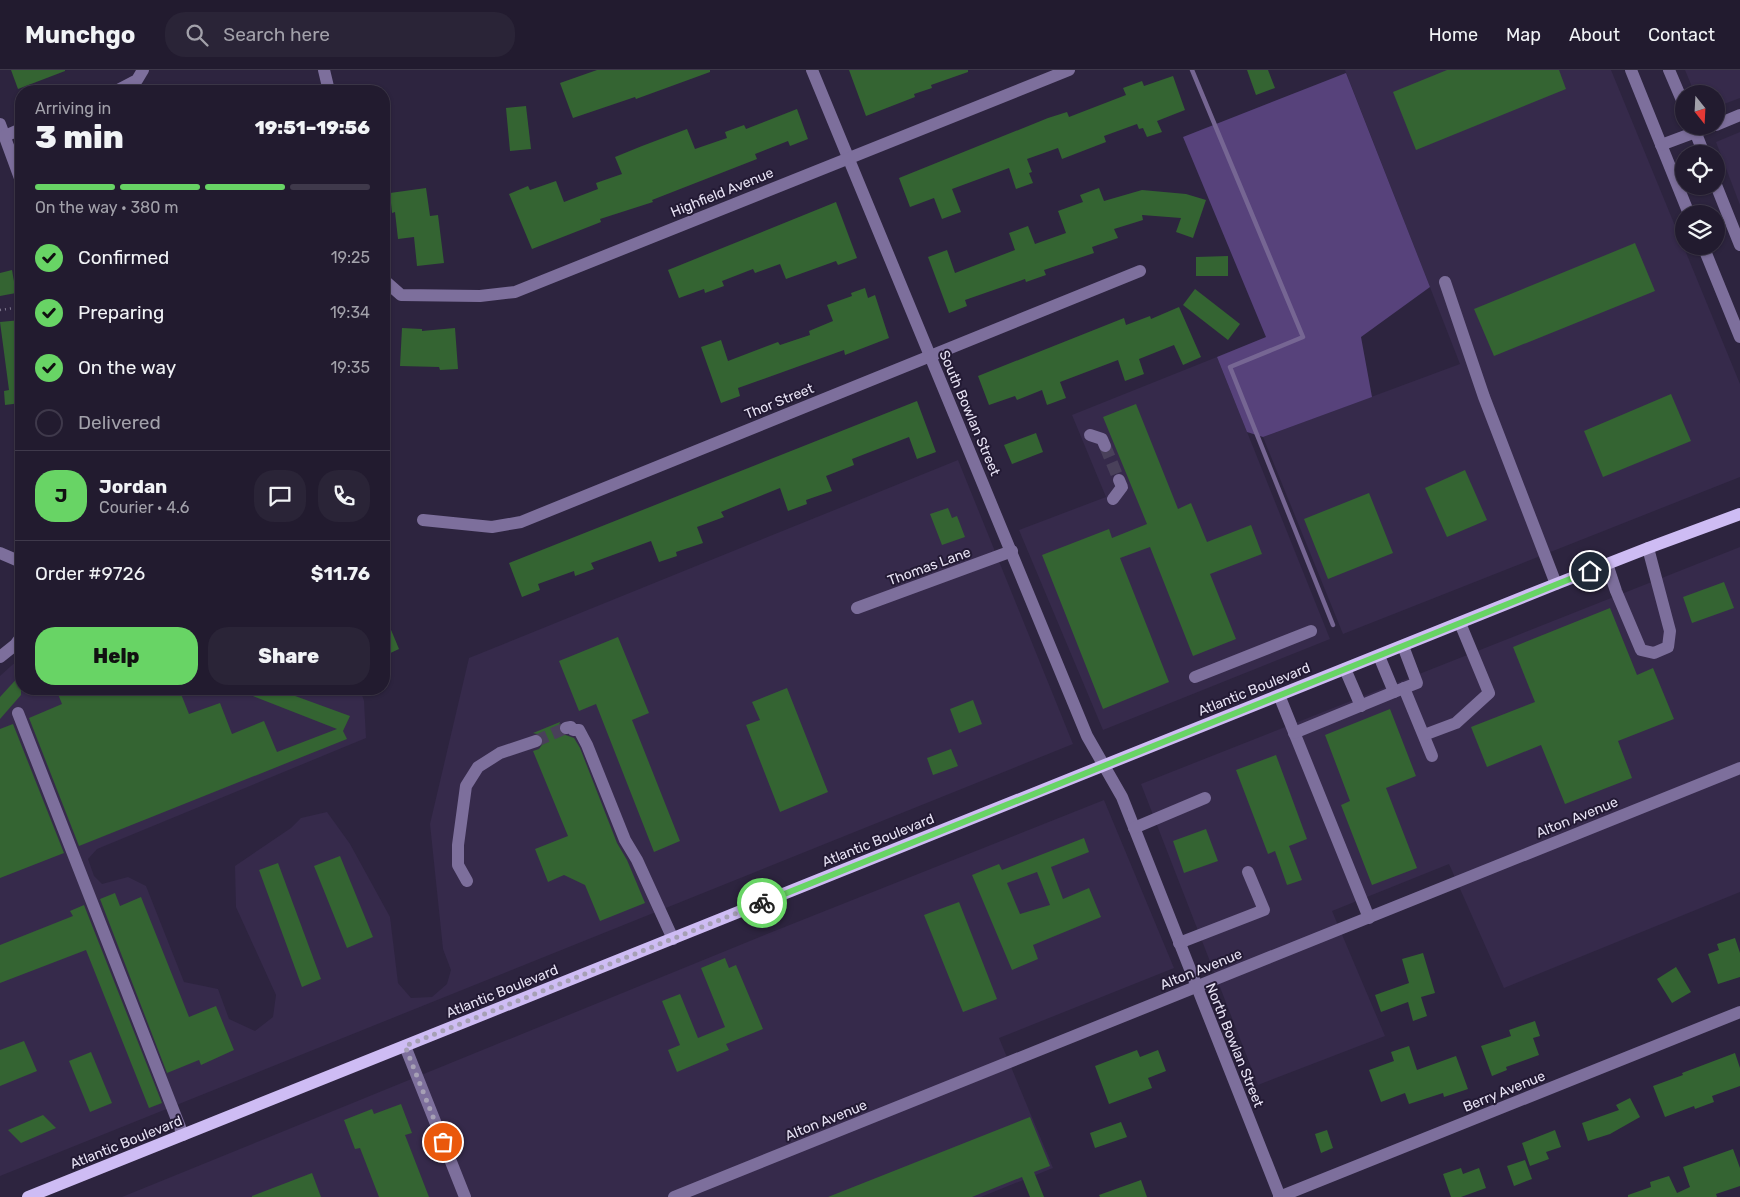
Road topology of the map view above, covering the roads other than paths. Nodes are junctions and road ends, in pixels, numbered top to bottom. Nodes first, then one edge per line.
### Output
1 (143, 70) edge
2 (324, 70) edge
3 (812, 70) edge
4 (1069, 70) edge
5 (1631, 70) edge
6 (1669, 70) edge
7 (127, 85) edge
8 (328, 85) edge
9 (1675, 85) edge
10 (1740, 115) edge
11 (1725, 121) edge
12 (3, 130) edge
13 (1683, 135) edge
14 (1661, 145) junction
15 (849, 158) junction
16 (15, 164) edge
17 (1720, 195) edge
18 (1685, 205) edge
19 (1740, 244) edge
20 (1706, 255) edge
21 (1140, 271) dead end
22 (1445, 282) dead end
23 (390, 285) edge
24 (1740, 337) edge
25 (930, 356) junction
26 (1090, 434) dead end
27 (1105, 446) tunnel mouth
28 (1119, 480) tunnel mouth
29 (1113, 499) dead end
30 (1740, 514) edge
31 (424, 520) dead end
32 (1648, 548) junction
33 (1012, 551) junction
34 (0, 553) edge
35 (15, 559) edge
36 (1607, 564) junction
37 (1556, 584) junction
38 (857, 608) dead end
39 (1460, 623) junction
40 (1311, 631) dead end
41 (15, 645) edge
42 (1403, 646) junction
43 (1379, 656) junction
44 (0, 657) edge
45 (1345, 669) junction
46 (1195, 677) dead end
47 (1399, 690) junction
48 (1279, 695) junction
49 (1361, 706) junction
50 (18, 713) dead end
51 (566, 728) dead end
52 (1294, 733) junction
53 (1424, 735) junction
54 (536, 741) tunnel mouth
55 (1432, 756) dead end
56 (1104, 766) junction
57 (1740, 768) edge
58 (1205, 798) dead end
59 (1134, 828) junction
60 (1248, 872) dead end
61 (467, 881) dead end
62 (1368, 918) junction
63 (673, 939) junction
64 (1179, 943) junction
65 (1196, 987) junction
66 (1740, 1012) edge
67 (405, 1046) junction
68 (183, 1135) junction
69 (28, 1197) edge
70 (465, 1197) edge
71 (674, 1197) edge
72 (1280, 1197) edge

1 - 7 street
2 - 8 street
3 - 15 street, South Bowlan Street
4 - 15 street, Highfield Avenue
5 - 14 street
6 - 9 street
10 - 11 street
12 - 16 street
13 - 14 street
14 - 18 street
15 - 23 street, Highfield Avenue
15 - 25 street, South Bowlan Street
17 - 19 street
20 - 24 street
21 - 25 street, Thor Street
22 - 37 street
25 - 31 street, Thor Street
25 - 33 street, South Bowlan Street
26 - 27 street
28 - 29 street
30 - 32 main road, Atlantic Boulevard
32 - 36 main road, Atlantic Boulevard
32 - 36 street
33 - 38 street, Thomas Lane
33 - 56 street, South Bowlan Street
34 - 35 street
36 - 37 main road, Atlantic Boulevard
37 - 39 main road, Atlantic Boulevard
39 - 42 main road, Atlantic Boulevard
39 - 53 street
40 - 46 street
41 - 44 street
42 - 43 main road, Atlantic Boulevard
42 - 47 street
43 - 45 main road, Atlantic Boulevard
43 - 47 street
45 - 48 main road, Atlantic Boulevard
45 - 49 street
47 - 49 street
47 - 53 street
48 - 52 street
48 - 56 main road, Atlantic Boulevard
49 - 52 street
50 - 68 street
51 - 63 street
52 - 62 street
53 - 55 street
54 - 61 street
56 - 59 street, North Bowlan Street
56 - 63 main road, Atlantic Boulevard
57 - 62 street, Alton Avenue
58 - 59 street
59 - 64 street, North Bowlan Street
60 - 64 street
62 - 65 street, Alton Avenue
63 - 67 main road, Atlantic Boulevard
64 - 65 street, North Bowlan Street
65 - 71 street, Alton Avenue
65 - 72 street, North Bowlan Street
66 - 72 street, Berry Avenue
67 - 68 main road, Atlantic Boulevard
67 - 70 street
68 - 69 main road, Atlantic Boulevard

